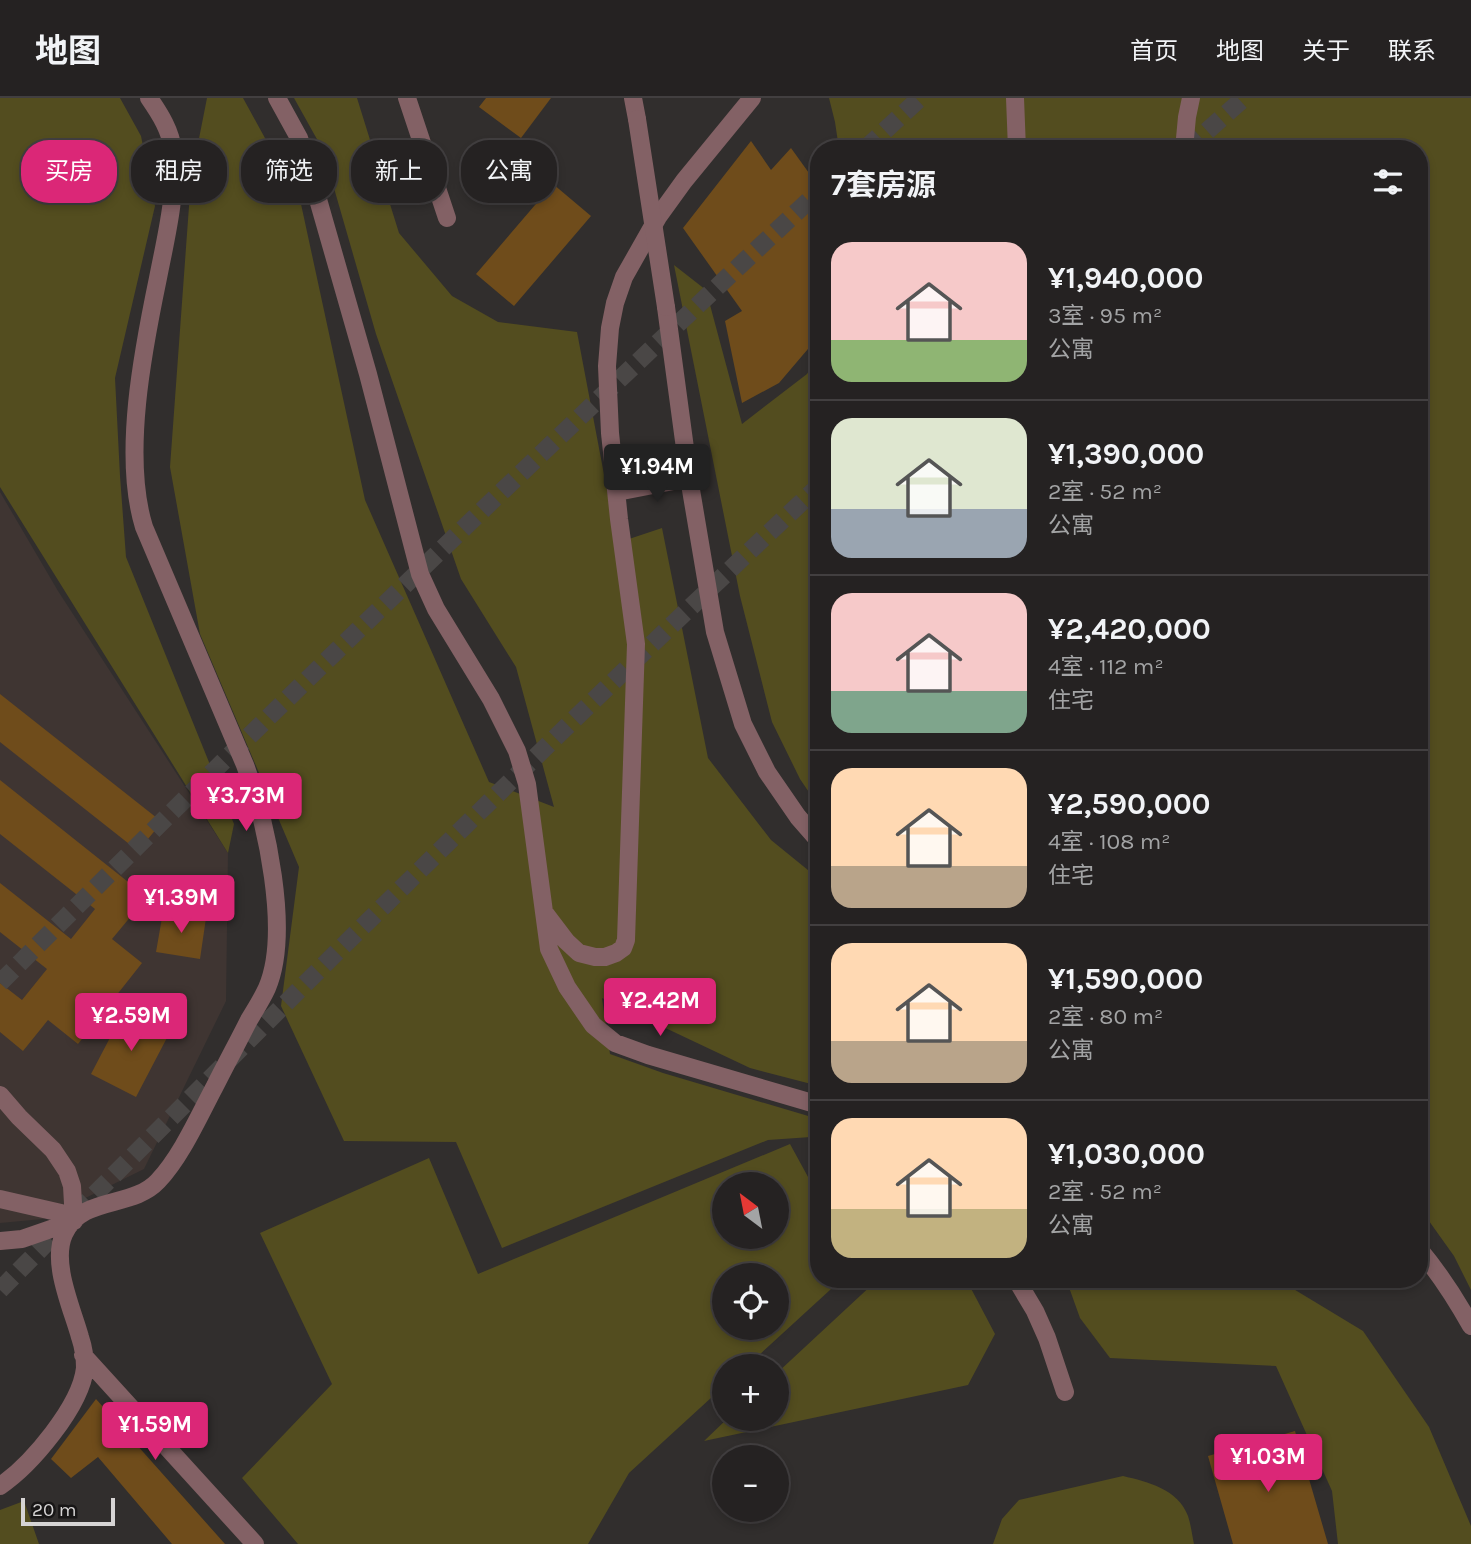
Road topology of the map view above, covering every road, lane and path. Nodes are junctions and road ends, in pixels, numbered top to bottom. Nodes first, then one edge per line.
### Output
1 (149, 98) edge
2 (277, 98) edge
3 (407, 98) edge
4 (633, 98) edge
5 (752, 98) edge
6 (1015, 98) edge
7 (1191, 98) edge
8 (1017, 140) edge
9 (1185, 140) edge
10 (447, 218) dead end
11 (689, 478) junction
12 (617, 492) junction
13 (810, 831) edge
14 (544, 912) junction
15 (0, 1095) edge
16 (810, 1102) edge
17 (0, 1199) edge
18 (74, 1221) junction
19 (0, 1241) edge
20 (1428, 1259) edge
21 (1021, 1288) edge
22 (1471, 1326) edge
23 (83, 1355) junction
24 (1065, 1392) dead end
25 (0, 1486) edge
26 (255, 1544) edge

1 - 18 street
2 - 14 street
3 - 10 street
4 - 11 street, bridge
5 - 12 street
6 - 8 street
7 - 9 street
11 - 12 street
11 - 13 street
12 - 14 street
14 - 16 street
15 - 18 street
17 - 18 street
18 - 19 street
18 - 23 street
20 - 22 street
21 - 24 street
23 - 25 street
23 - 26 street

